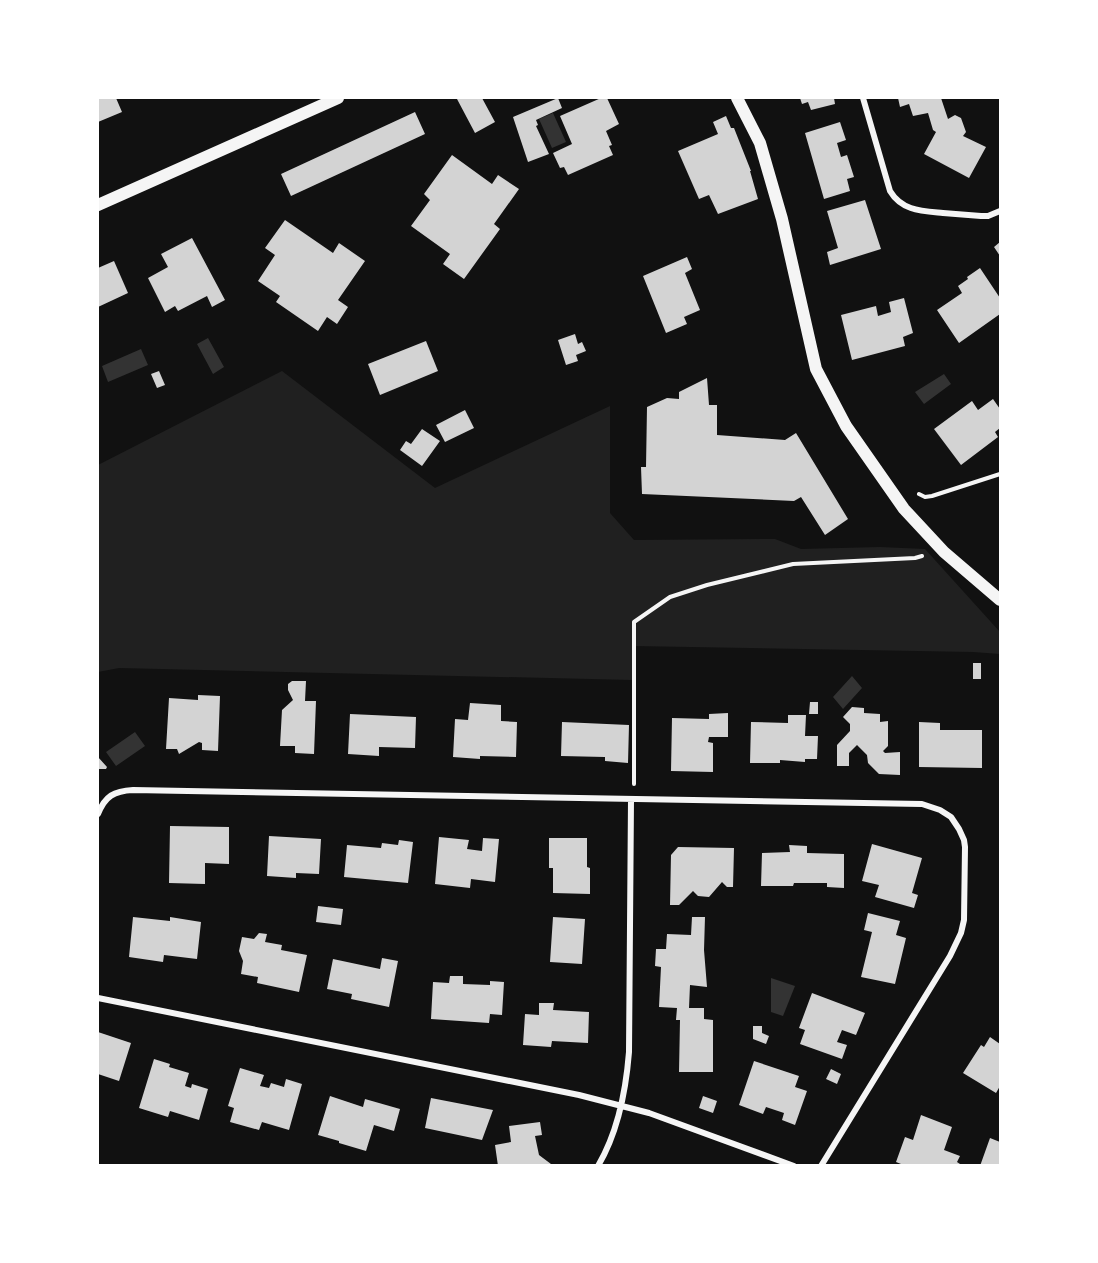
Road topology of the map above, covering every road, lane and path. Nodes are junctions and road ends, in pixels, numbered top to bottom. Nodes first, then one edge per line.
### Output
1 (338, 98) edge
2 (737, 98) edge
3 (863, 98) edge
4 (98, 205) edge
5 (1000, 211) edge
6 (1000, 474) edge
7 (913, 491) dead end
8 (927, 560) dead end
9 (1000, 600) edge
10 (631, 800) junction
11 (98, 814) edge
12 (98, 998) edge
13 (621, 1106) junction
14 (598, 1166) edge
15 (794, 1166) edge
16 (820, 1166) edge

1 - 4 main road
2 - 9 main road
3 - 5 street
6 - 7 path
8 - 10 path
10 - 11 street
10 - 13 street
10 - 16 street
12 - 13 street
13 - 14 street
13 - 15 street

